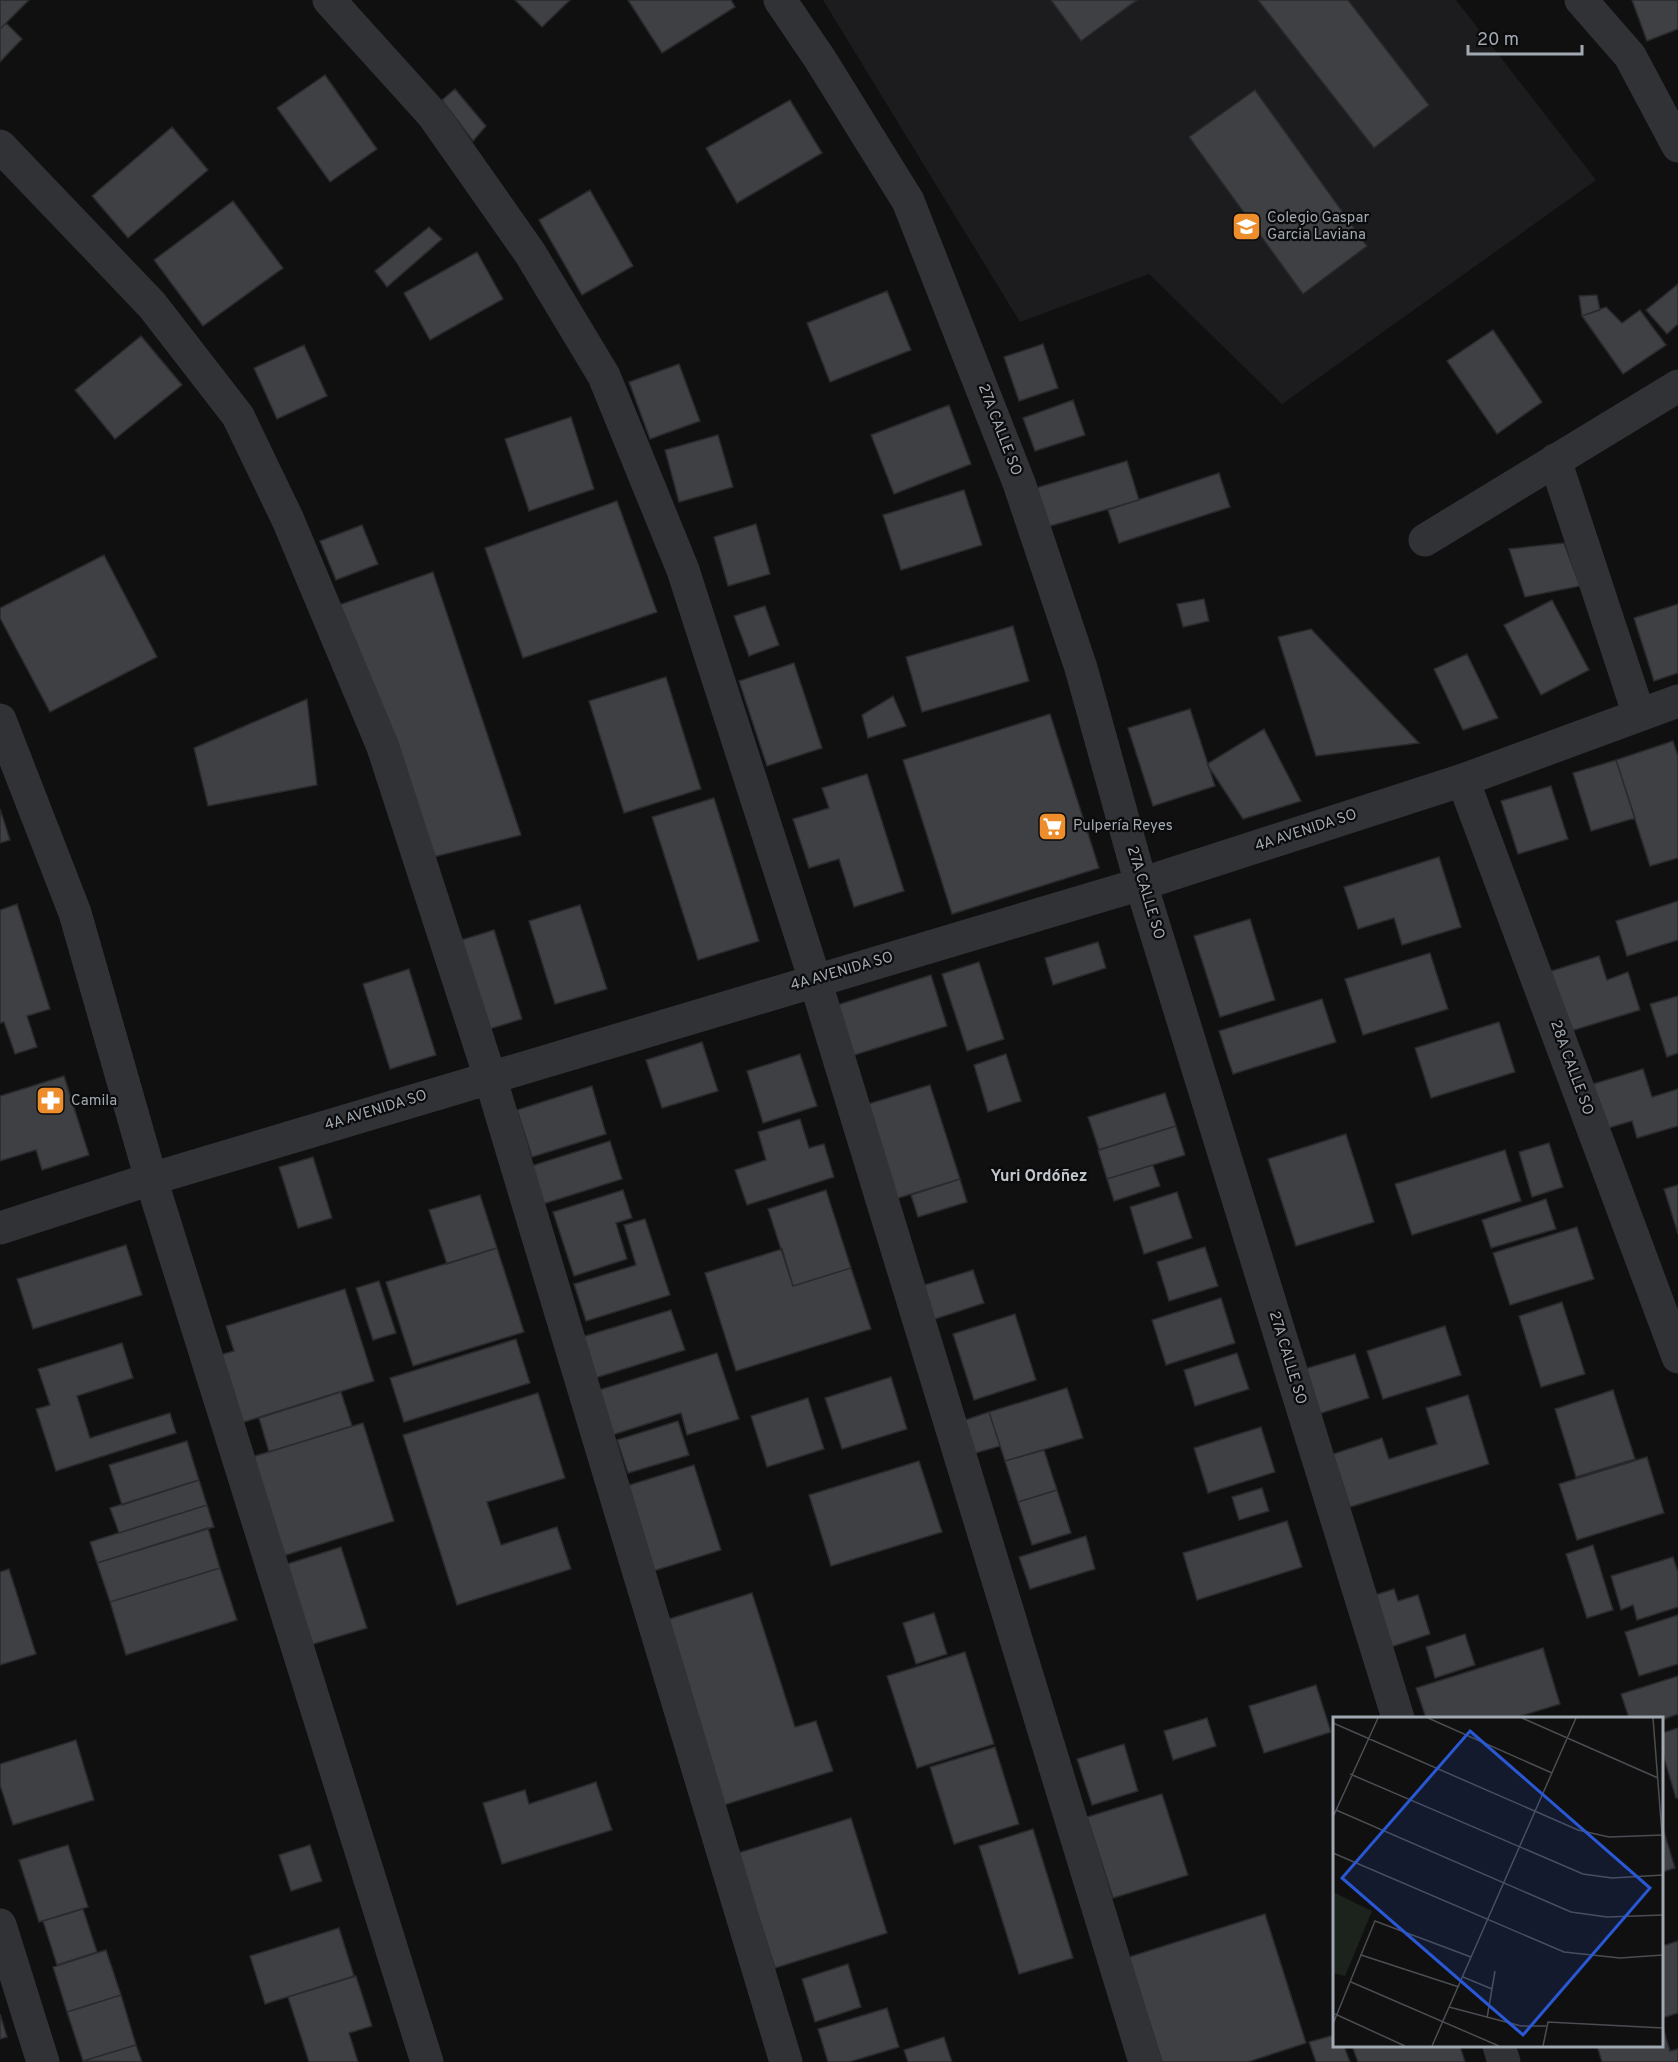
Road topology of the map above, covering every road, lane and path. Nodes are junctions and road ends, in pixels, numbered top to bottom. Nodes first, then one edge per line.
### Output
1 (329, 0) edge
2 (780, 0) edge
3 (1581, 0) edge
4 (0, 146) edge
5 (1678, 146) edge
6 (1678, 386) edge
7 (1554, 460) junction
8 (1425, 540) dead end
9 (1678, 701) edge
10 (1639, 715) junction
11 (0, 720) edge
12 (1463, 780) junction
13 (1141, 885) junction
14 (815, 980) junction
15 (490, 1077) junction
16 (151, 1179) junction
17 (0, 1228) edge
18 (1678, 1357) edge
19 (1397, 1717) edge
20 (0, 1925) edge
21 (1499, 2047) edge
22 (42, 2062) edge
23 (427, 2062) edge
24 (786, 2062) edge
25 (1145, 2062) edge
26 (1504, 2062) edge

1 - 14 street
2 - 13 street, 27A CALLE SO
3 - 5 street
4 - 15 street
6 - 7 street
7 - 8 street
7 - 10 street
9 - 10 street, 4A AVENIDA SO
10 - 12 street, 4A AVENIDA SO
11 - 16 street
12 - 13 street, 4A AVENIDA SO
12 - 18 street, 28A CALLE SO
13 - 14 street, 4A AVENIDA SO
13 - 19 street, 27A CALLE SO
14 - 15 street, 4A AVENIDA SO
14 - 25 street
15 - 16 street, 4A AVENIDA SO
15 - 24 street
16 - 17 street, 4A AVENIDA SO
16 - 23 street
20 - 22 street
21 - 26 street

